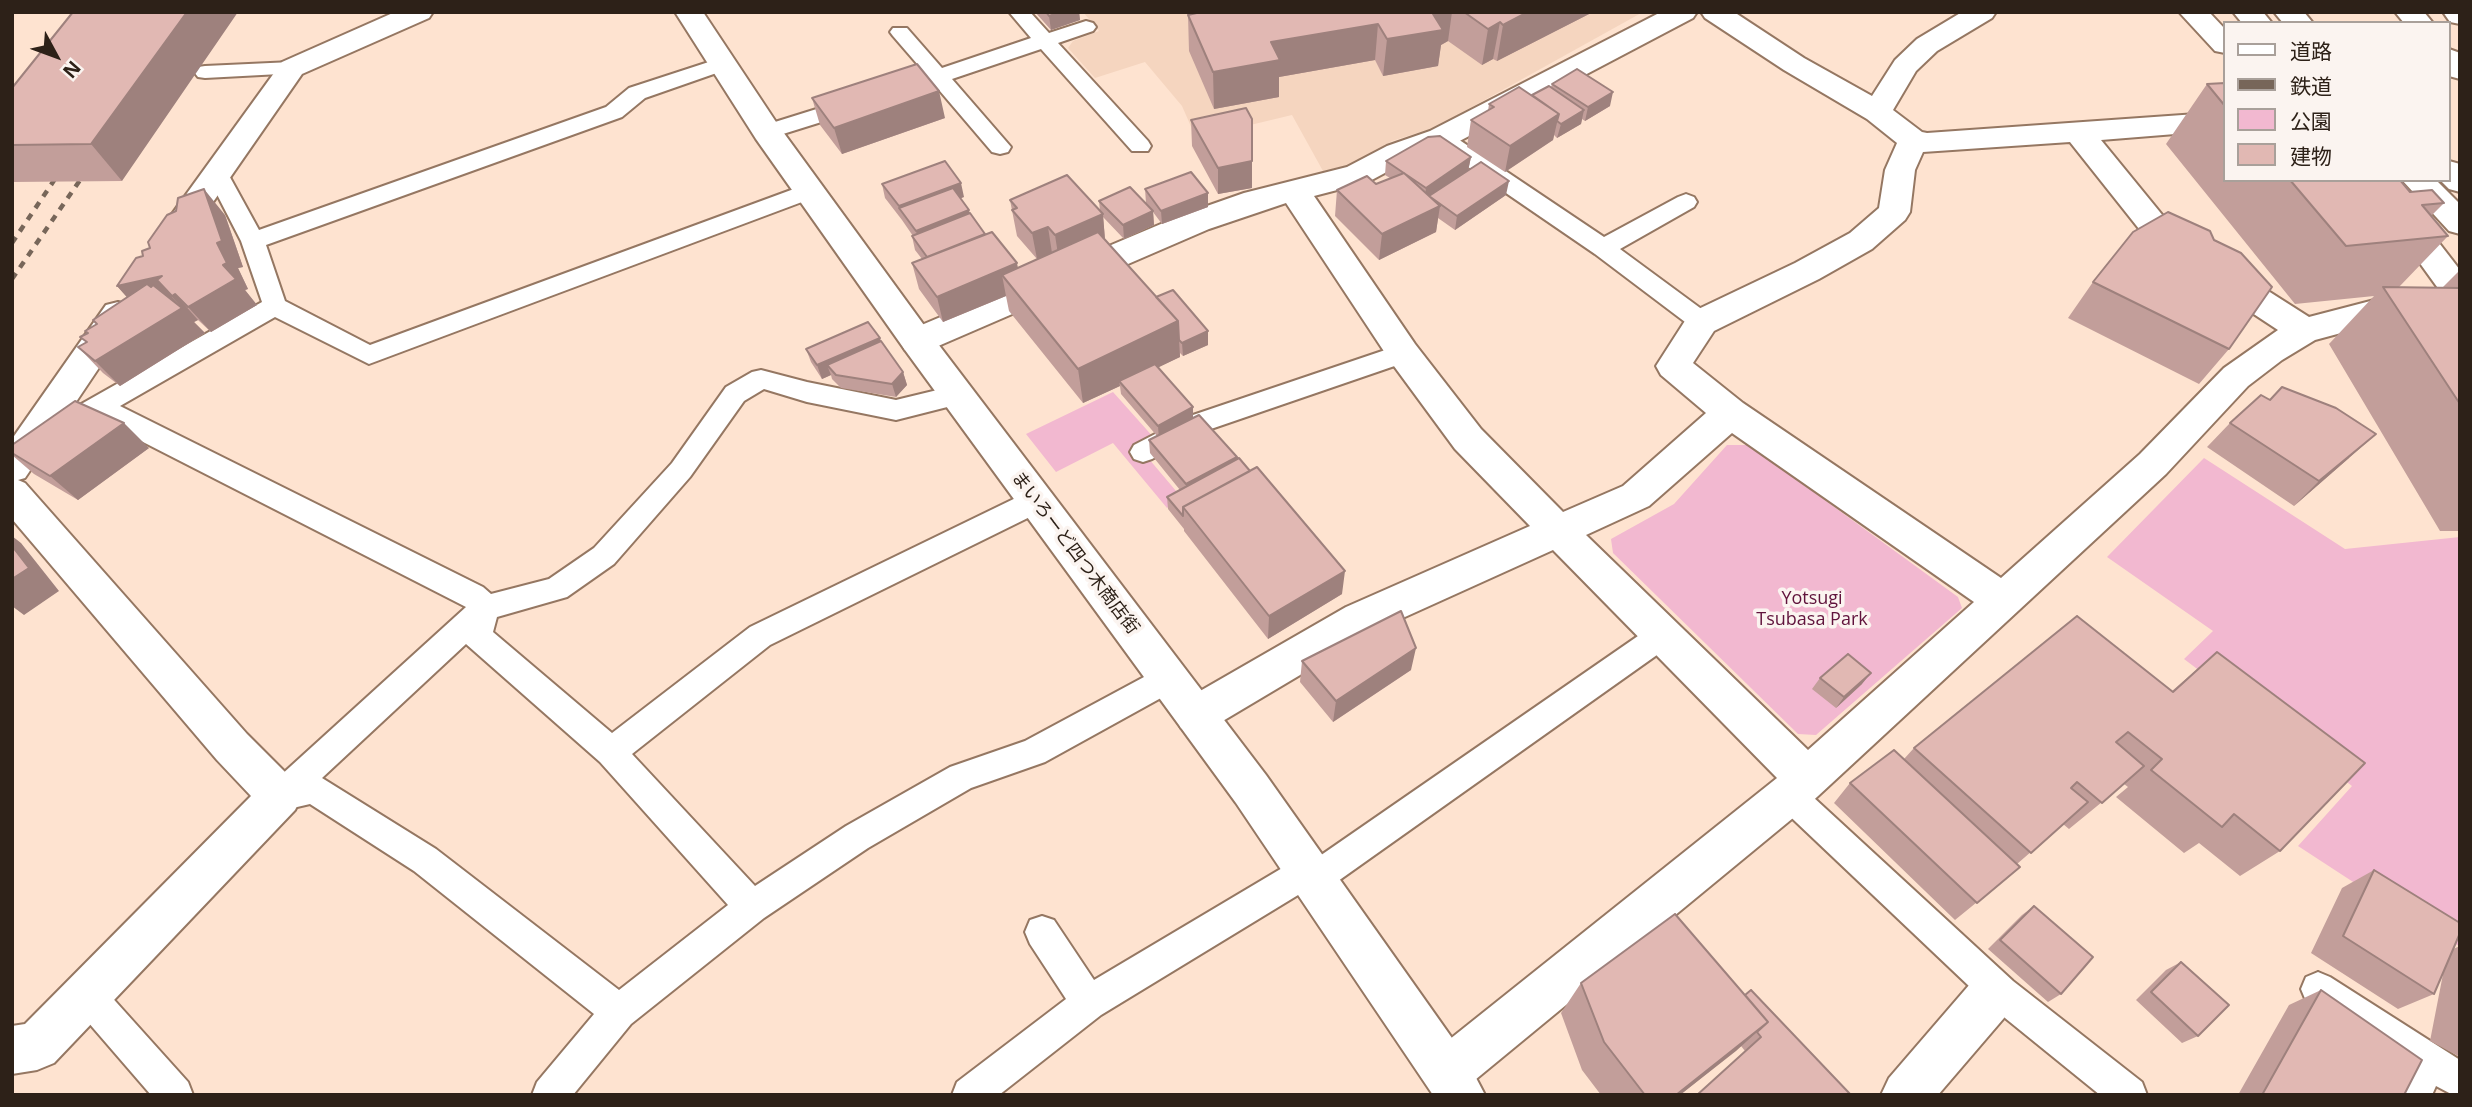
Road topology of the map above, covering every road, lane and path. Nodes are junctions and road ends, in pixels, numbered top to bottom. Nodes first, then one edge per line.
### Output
1 (419, 12) edge
2 (689, 12) edge
3 (1019, 12) edge
4 (1683, 12) edge
5 (1715, 12) edge
6 (1982, 12) edge
7 (2193, 12) edge
8 (1086, 27) dead end
9 (900, 32) dead end
10 (1046, 41) junction
11 (2224, 44) edge
12 (721, 64) junction
13 (292, 68) junction
14 (205, 72) dead end
15 (940, 76) junction
16 (1877, 112) junction
17 (2224, 121) edge
18 (767, 132) junction
19 (2078, 132) junction
20 (1441, 138) junction
21 (1913, 141) junction
22 (1140, 146) dead end
23 (1000, 147) dead end
24 (218, 175) junction
25 (2360, 182) edge
26 (2419, 182) edge
27 (810, 191) junction
28 (1294, 191) junction
29 (1686, 202) dead end
30 (2460, 223) edge
31 (253, 241) junction
32 (1603, 248) junction
33 (155, 261) edge
34 (132, 293) edge
35 (2460, 294) edge
36 (2460, 302) edge
37 (275, 306) junction
38 (1702, 322) junction
39 (2304, 331) junction
40 (917, 341) junction
41 (1403, 353) junction
42 (958, 395) junction
43 (97, 407) junction
44 (1730, 412) junction
45 (1143, 452) dead end
46 (18, 453) edge
47 (12, 493) edge
48 (1036, 501) junction
49 (1561, 531) junction
50 (2003, 601) junction
51 (485, 608) junction
52 (1661, 636) junction
53 (1168, 679) junction
54 (1196, 715) junction
55 (611, 752) junction
56 (1797, 786) junction
57 (280, 796) junction
58 (1309, 876) junction
59 (752, 907) junction
60 (1042, 932) dead end
61 (2318, 989) edge
62 (87, 995) junction
63 (1992, 995) junction
64 (1090, 1003) junction
65 (619, 1012) junction
66 (12, 1050) edge
67 (2445, 1072) edge
68 (1454, 1084) edge
69 (176, 1095) edge
70 (550, 1095) edge
71 (970, 1095) edge
72 (1906, 1095) edge
73 (2129, 1095) edge
74 (2412, 1095) edge

1 - 13 main road
2 - 12 main road, まいろーど四つ木商店街
3 - 10 lane
4 - 20 main road
5 - 16 main road
6 - 16 main road
7 - 11 main road
8 - 10 lane
9 - 15 lane
10 - 15 lane
10 - 22 lane
12 - 18 main road, まいろーど四つ木商店街
12 - 31 lane
13 - 14 lane
13 - 24 main road
15 - 18 lane
15 - 23 lane
16 - 21 main road
17 - 19 main road
18 - 27 main road, まいろーど四つ木商店街
19 - 21 main road
19 - 39 main road
20 - 28 main road
20 - 32 lane
21 - 38 main road
24 - 31 lane
24 - 33 main road
25 - 35 main road
26 - 30 main road
27 - 37 lane
27 - 40 main road, まいろーど四つ木商店街
28 - 40 main road
28 - 41 main road
29 - 32 lane
31 - 37 lane
32 - 38 lane
34 - 46 main road
36 - 39 main road
37 - 43 lane
38 - 44 main road
39 - 50 main road
40 - 42 main road, まいろーど四つ木商店街
41 - 45 lane
41 - 49 main road
42 - 48 main road, まいろーど四つ木商店街
42 - 51 lane
43 - 46 lane
43 - 51 lane
44 - 49 main road
44 - 50 main road
47 - 57 main road
48 - 53 main road, まいろーど四つ木商店街
48 - 55 lane
49 - 52 main road
49 - 54 main road
50 - 56 main road
51 - 55 lane
51 - 57 lane
52 - 56 main road
52 - 58 lane
53 - 54 main road, まいろーど四つ木商店街
53 - 59 lane
54 - 58 main road, まいろーど四つ木商店街
55 - 59 lane
56 - 63 lane
56 - 68 main road
57 - 62 main road
57 - 65 lane
58 - 64 lane
58 - 68 main road, まいろーど四つ木商店街
59 - 65 lane
60 - 64 lane
61 - 67 lane
62 - 66 main road
62 - 69 lane
63 - 72 main road
63 - 73 lane
64 - 71 lane
65 - 70 lane
67 - 74 lane

